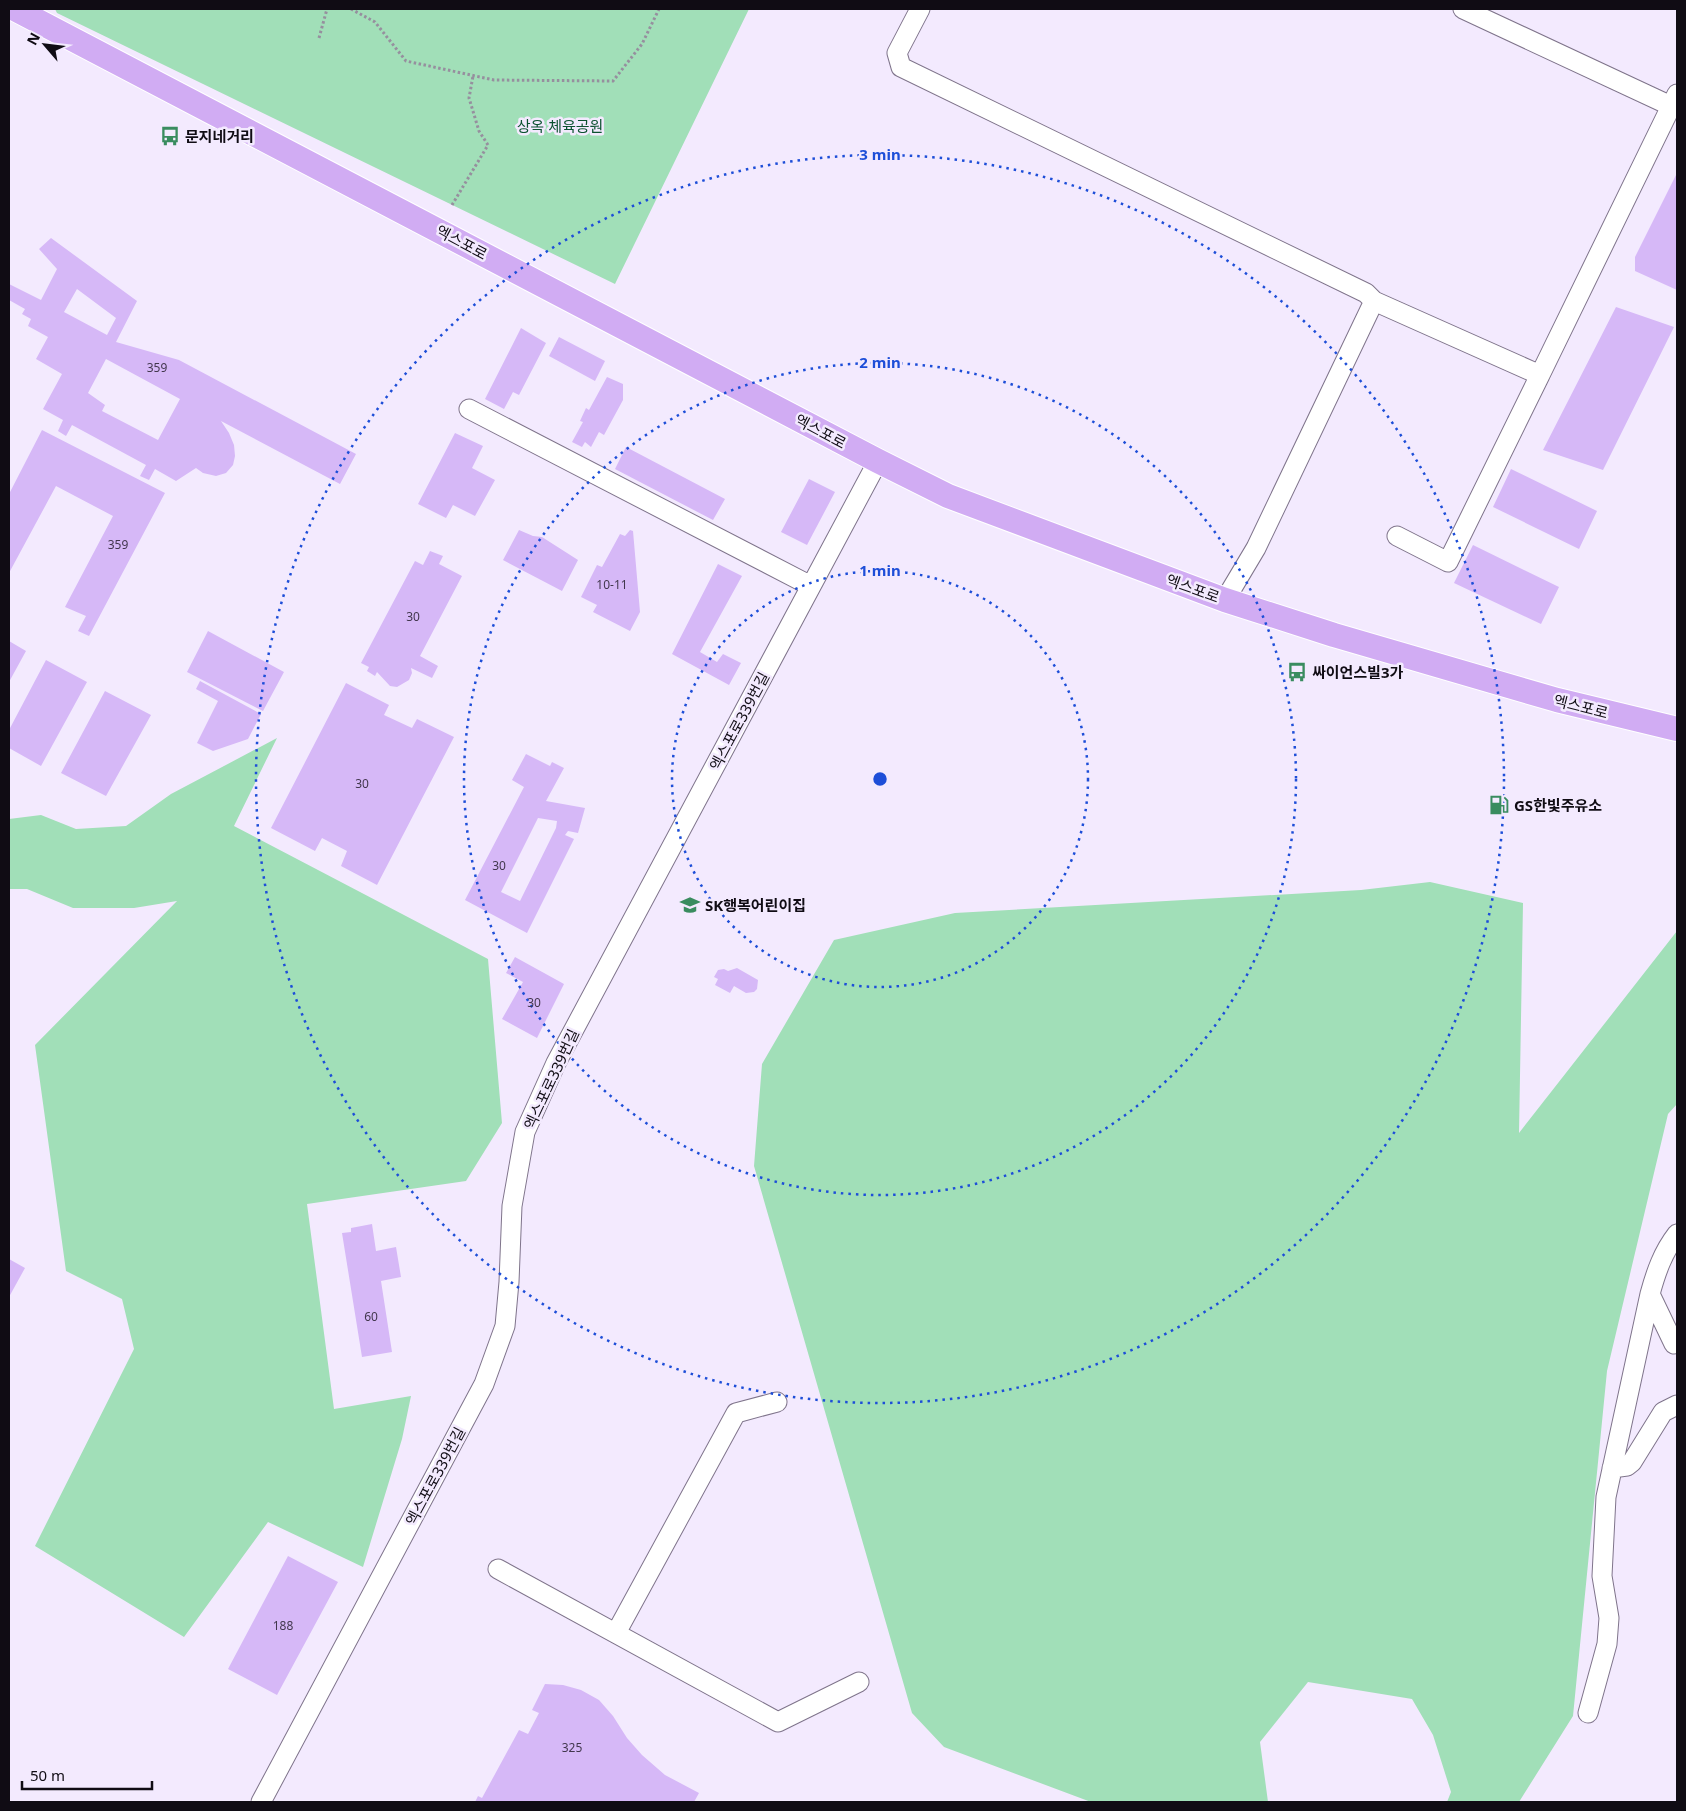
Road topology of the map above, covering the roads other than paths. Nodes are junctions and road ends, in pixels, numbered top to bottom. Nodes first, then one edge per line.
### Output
1 (15, 9) edge
2 (920, 9) edge
3 (1463, 9) edge
4 (1674, 100) edge
5 (1374, 301) junction
6 (1540, 374) junction
7 (469, 409) dead end
8 (878, 461) junction
9 (1397, 536) dead end
10 (811, 586) junction
11 (1224, 600) junction
12 (1677, 729) edge
13 (1677, 1234) edge
14 (1650, 1294) junction
15 (1674, 1344) dead end
16 (777, 1402) dead end
17 (1677, 1405) edge
18 (1612, 1468) junction
19 (498, 1569) dead end
20 (616, 1633) junction
21 (859, 1682) dead end
22 (1588, 1713) dead end
23 (261, 1802) edge

1 - 8 main road, 엑스포로
2 - 5 street
3 - 4 street
4 - 6 street
5 - 6 street
5 - 11 street
6 - 9 street
7 - 10 street
8 - 10 street, 엑스포로339번길
8 - 11 main road, 엑스포로
10 - 23 street, 엑스포로339번길
11 - 12 main road, 엑스포로
13 - 14 street
14 - 15 street
14 - 18 street
16 - 20 street
17 - 18 street
18 - 22 street
19 - 20 street
20 - 21 street

